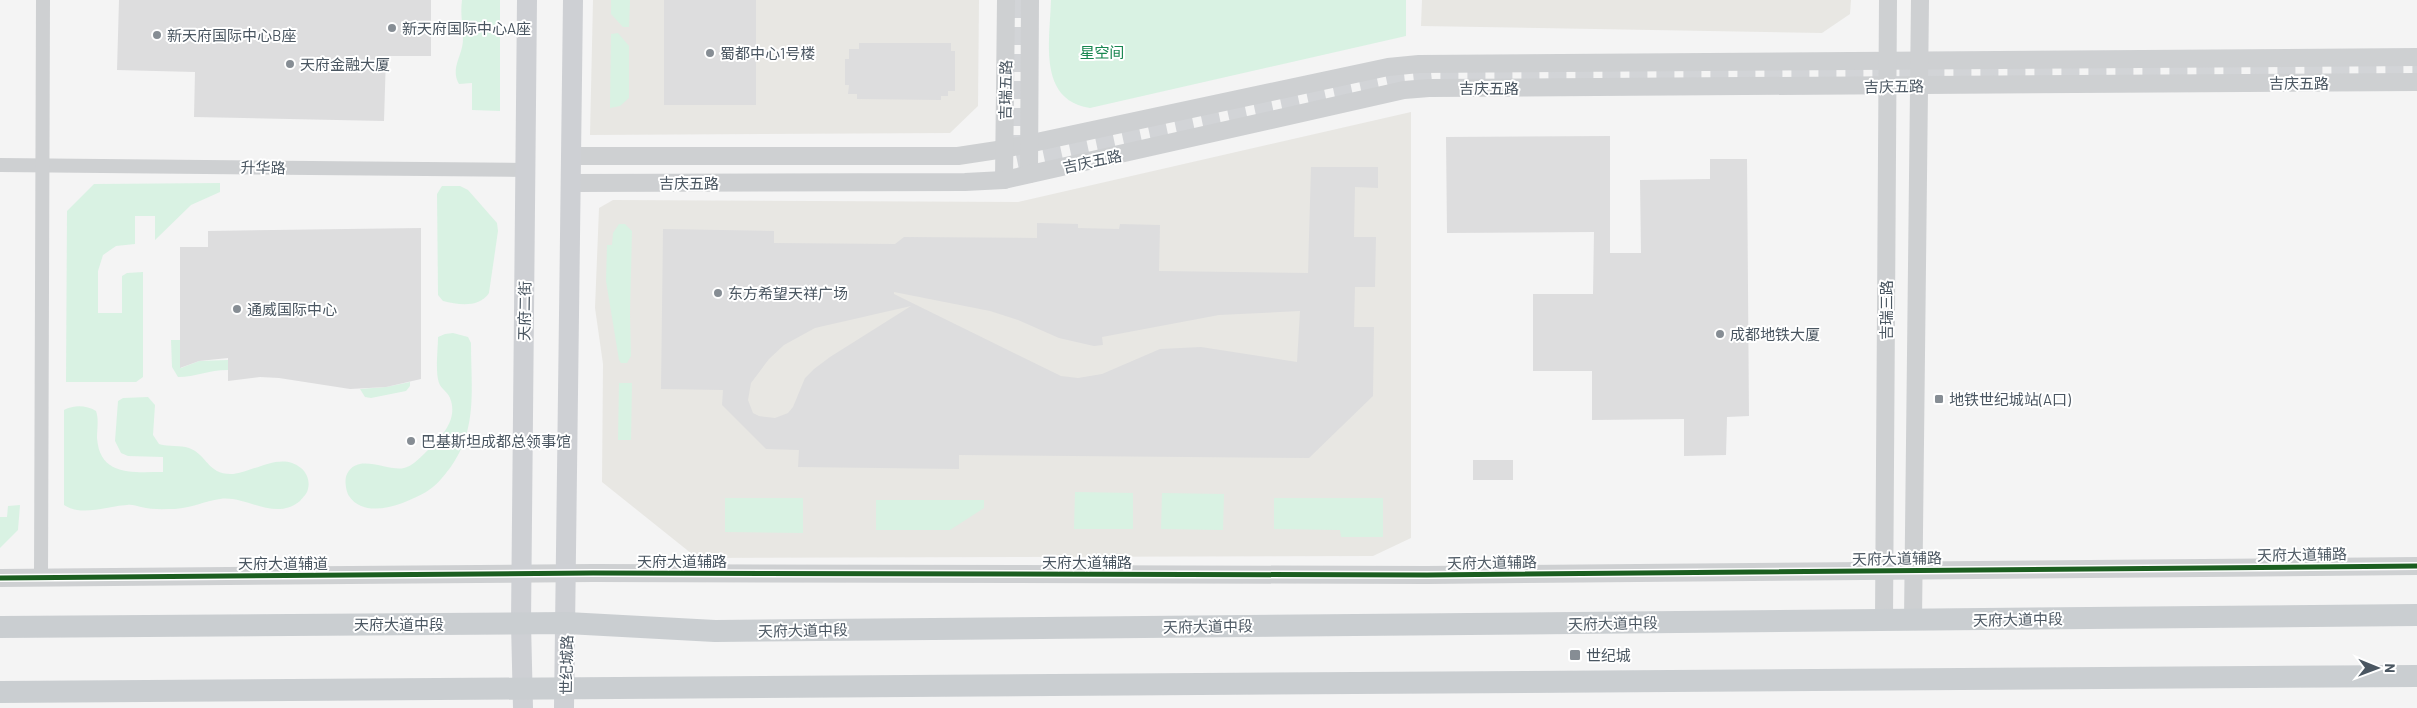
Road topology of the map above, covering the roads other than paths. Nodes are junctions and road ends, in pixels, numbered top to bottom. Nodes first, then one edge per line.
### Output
1 (43, 0) edge
2 (527, 0) edge
3 (573, 0) edge
4 (1006, 0) edge
5 (1030, 0) edge
6 (1888, 0) edge
7 (1920, 0) edge
8 (2417, 56) edge
9 (1888, 60) junction
10 (1920, 60) junction
11 (2417, 82) edge
12 (1888, 86) junction
13 (1920, 86) junction
14 (1029, 143) junction
15 (1004, 149) junction
16 (571, 156) junction
17 (0, 165) edge
18 (42, 165) junction
19 (526, 170) junction
20 (1029, 174) junction
21 (1004, 180) junction
22 (571, 183) junction
23 (2417, 566) edge
24 (1884, 570) junction
25 (1914, 570) junction
26 (522, 574) junction
27 (567, 574) junction
28 (41, 577) junction
29 (0, 578) edge
30 (2417, 615) edge
31 (1884, 620) junction
32 (1913, 620) junction
33 (521, 623) junction
34 (566, 623) junction
35 (0, 628) edge
36 (2417, 676) edge
37 (0, 692) edge
38 (522, 698) edge
39 (565, 698) edge

1 - 18 street
2 - 19 main road, 天府二街
3 - 16 main road
4 - 15 street, 吉瑞五路
5 - 14 street, 吉瑞五路
6 - 9 street, 吉瑞三路
7 - 10 street, 吉瑞三路
8 - 10 street, 吉庆五路
9 - 10 street, 吉庆五路
9 - 12 street, 吉瑞三路
9 - 14 street, 吉庆五路
10 - 13 street, 吉瑞三路
11 - 13 street, 吉庆五路
12 - 13 street, 吉庆五路
12 - 20 street, 吉庆五路
12 - 24 street, 吉瑞三路
13 - 25 street, 吉瑞三路
14 - 15 street, 吉庆五路
14 - 20 street, 吉瑞五路
15 - 16 street, 吉庆五路
15 - 21 street, 吉瑞五路
16 - 22 main road
17 - 18 street, 升华路
18 - 19 street, 升华路
18 - 28 street
19 - 26 main road, 天府二街
20 - 21 street, 吉庆五路
21 - 22 street, 吉庆五路
22 - 27 main road
23 - 25 street, 天府大道辅路
24 - 25 street, 天府大道辅路
24 - 27 street, 天府大道辅路
24 - 31 street, 吉瑞三路
25 - 32 street, 吉瑞三路
26 - 27 street, 天府大道辅道
26 - 28 street, 天府大道辅道
26 - 33 main road, 天府二街
27 - 34 main road
28 - 29 street, 天府大道辅道
30 - 32 main road, 天府大道中段
31 - 32 main road, 天府大道中段
31 - 34 main road, 天府大道中段
33 - 34 main road, 天府大道中段
33 - 35 main road, 天府大道中段
33 - 38 main road
34 - 39 main road, 世纪城路
36 - 39 main road
37 - 38 main road
38 - 39 main road

